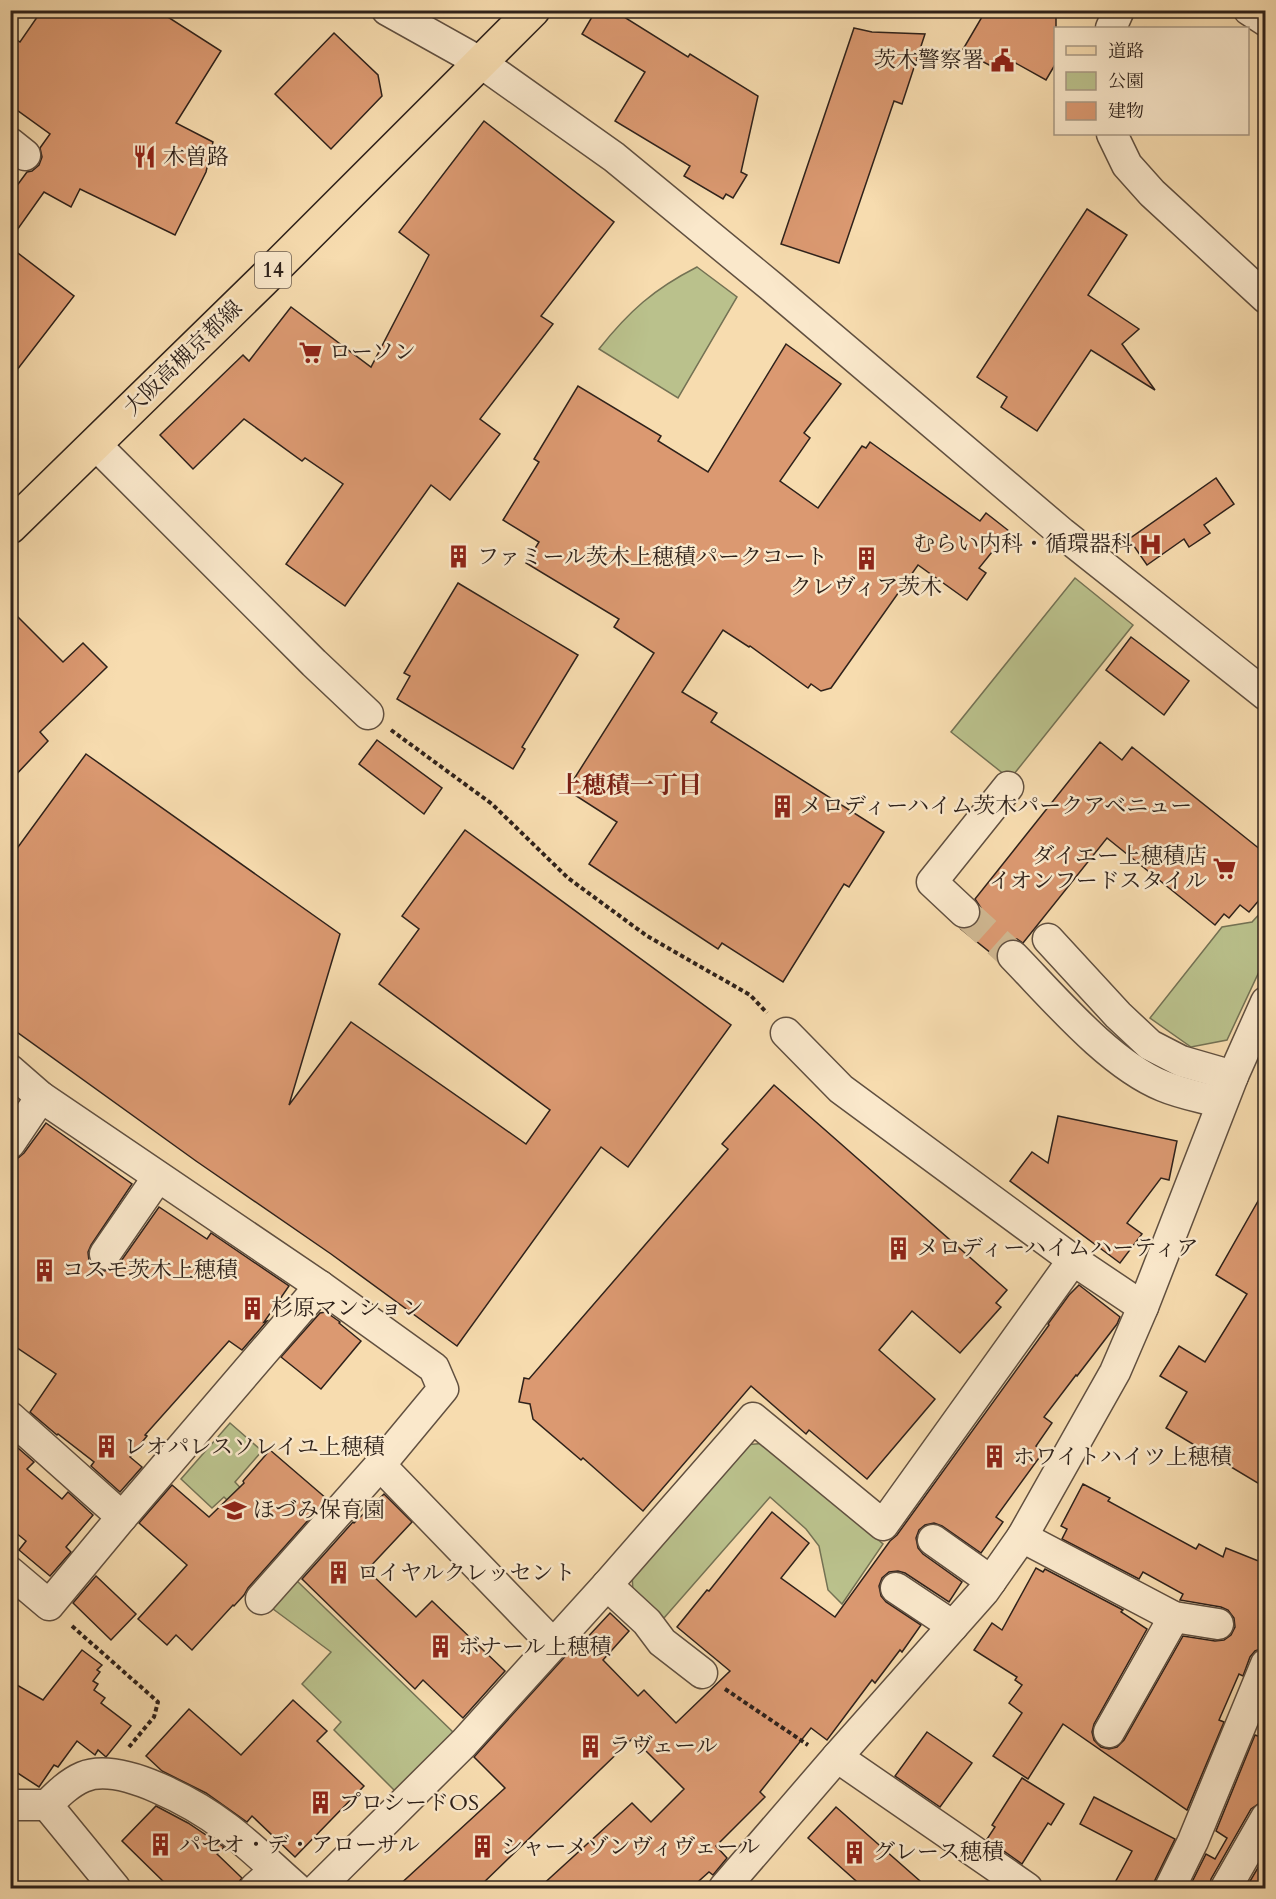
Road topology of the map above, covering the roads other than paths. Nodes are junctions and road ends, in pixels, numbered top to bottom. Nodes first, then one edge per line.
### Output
1 (387, 10) edge
2 (533, 10) edge
3 (1119, 10) edge
4 (1249, 10) edge
5 (1266, 21) edge
6 (1111, 27) edge
7 (480, 62) junction
8 (1112, 135) edge
9 (1266, 298) edge
10 (95, 444) junction
11 (10, 526) edge
12 (1266, 695) edge
13 (368, 714) road end
14 (1008, 787) dead end
15 (964, 912) tunnel mouth
16 (1048, 939) dead end
17 (1013, 956) tunnel mouth
18 (1262, 1020) edge
19 (786, 1033) road end
20 (10, 1070) edge
21 (1233, 1076) junction
22 (41, 1097) junction
23 (1221, 1103) junction
24 (10, 1143) edge
25 (158, 1177) junction
26 (105, 1254) dead end
27 (1073, 1260) junction
28 (320, 1286) junction
29 (1143, 1306) junction
30 (10, 1417) edge
31 (380, 1465) junction
32 (122, 1517) junction
33 (1022, 1537) junction
34 (933, 1540) dead end
35 (10, 1572) edge
36 (991, 1581) junction
37 (607, 1585) junction
38 (896, 1588) dead end
39 (261, 1599) dead end
40 (1174, 1617) junction
41 (1218, 1624) dead end
42 (953, 1626) junction
43 (552, 1643) junction
44 (1266, 1664) edge
45 (702, 1673) road end
46 (1109, 1732) dead end
47 (837, 1757) junction
48 (10, 1805) edge
49 (47, 1805) junction
50 (1266, 1818) edge
51 (275, 1882) edge
52 (116, 1888) edge
53 (318, 1888) edge
54 (724, 1888) edge
55 (1027, 1888) edge
56 (1170, 1888) edge
57 (1226, 1888) edge

1 - 7 street
2 - 7 main road, 大阪高槻京都線 / 14
3 - 6 street
4 - 5 street
7 - 10 main road, 大阪高槻京都線 / 14
7 - 12 street
8 - 9 street
10 - 11 main road, 大阪高槻京都線 / 14
10 - 13 street
14 - 15 street
16 - 21 street
17 - 23 street
18 - 21 street
19 - 27 street
20 - 22 street
21 - 23 street
22 - 24 street
22 - 25 street
23 - 29 street
25 - 26 street
25 - 28 street
27 - 29 street
27 - 37 street
28 - 31 street
28 - 32 street
29 - 33 street
30 - 32 street
31 - 39 street
31 - 43 street
32 - 35 street
33 - 36 street
33 - 40 street
34 - 36 street
36 - 42 street
37 - 43 street
37 - 45 street
38 - 42 street
40 - 41 street
40 - 46 street
42 - 47 street
43 - 53 street
44 - 56 street
47 - 54 street
47 - 55 street
48 - 49 street
49 - 51 street
49 - 52 street
50 - 57 street

